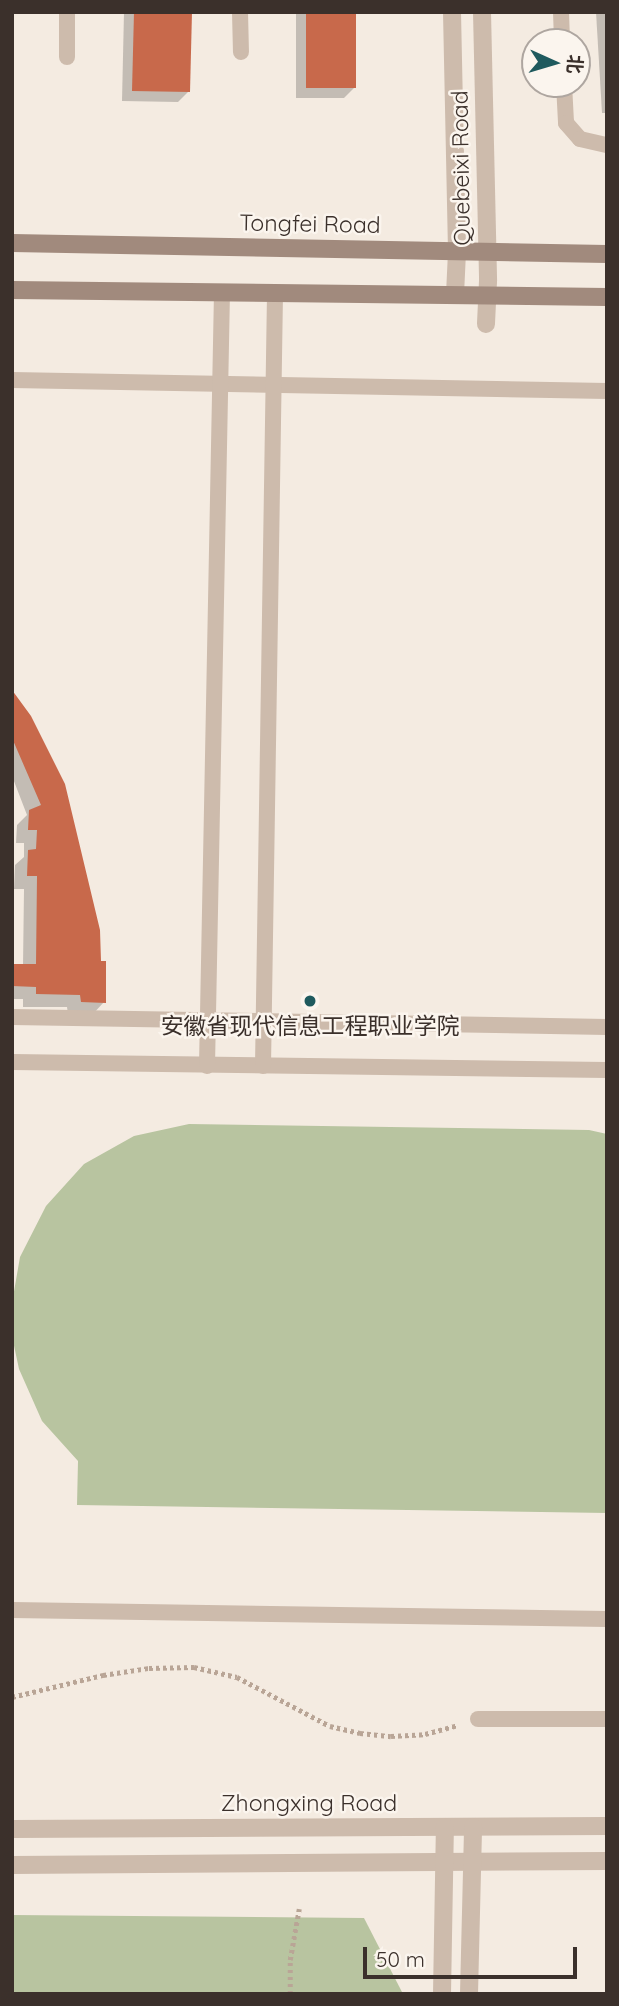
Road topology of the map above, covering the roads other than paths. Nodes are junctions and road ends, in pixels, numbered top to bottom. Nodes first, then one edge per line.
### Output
1 (67, 12) edge
2 (240, 12) edge
3 (452, 12) edge
4 (482, 12) edge
5 (241, 52) dead end
6 (67, 57) dead end
7 (565, 98) edge
8 (607, 145) edge
9 (12, 243) edge
10 (457, 252) junction
11 (607, 254) edge
12 (12, 290) edge
13 (222, 292) junction
14 (275, 293) junction
15 (455, 294) junction
16 (607, 296) edge
17 (486, 324) dead end
18 (12, 380) edge
19 (607, 391) edge
20 (12, 1017) edge
21 (208, 1021) junction
22 (263, 1021) junction
23 (607, 1027) edge
24 (12, 1062) edge
25 (207, 1066) junction
26 (263, 1066) junction
27 (607, 1070) edge
28 (12, 1610) edge
29 (607, 1619) edge
30 (607, 1719) edge
31 (478, 1720) road end
32 (607, 1826) edge
33 (445, 1827) junction
34 (474, 1827) junction
35 (12, 1829) edge
36 (607, 1861) edge
37 (445, 1862) junction
38 (472, 1862) junction
39 (12, 1865) edge
40 (442, 1994) edge
41 (469, 1994) edge

1 - 6 lane
2 - 5 lane
3 - 10 street, Quebeixi Road
4 - 17 street, Quebeixi Road
7 - 8 lane
9 - 10 main road, Tongfei Road
10 - 11 main road, Tongfei Road
10 - 15 street, Quebeixi Road
12 - 13 main road
13 - 14 main road
13 - 21 lane
14 - 15 main road
14 - 22 lane
15 - 16 main road
18 - 19 lane
20 - 21 lane
21 - 22 lane
21 - 25 lane
22 - 23 lane
22 - 26 lane
24 - 25 lane
25 - 26 lane
26 - 27 lane
28 - 29 lane
30 - 31 lane
32 - 34 street, Zhongxing Road
33 - 34 street, Zhongxing Road
33 - 35 street, Zhongxing Road
33 - 37 street
34 - 38 street
36 - 38 street
37 - 38 street
37 - 39 street
37 - 40 street
38 - 41 street

